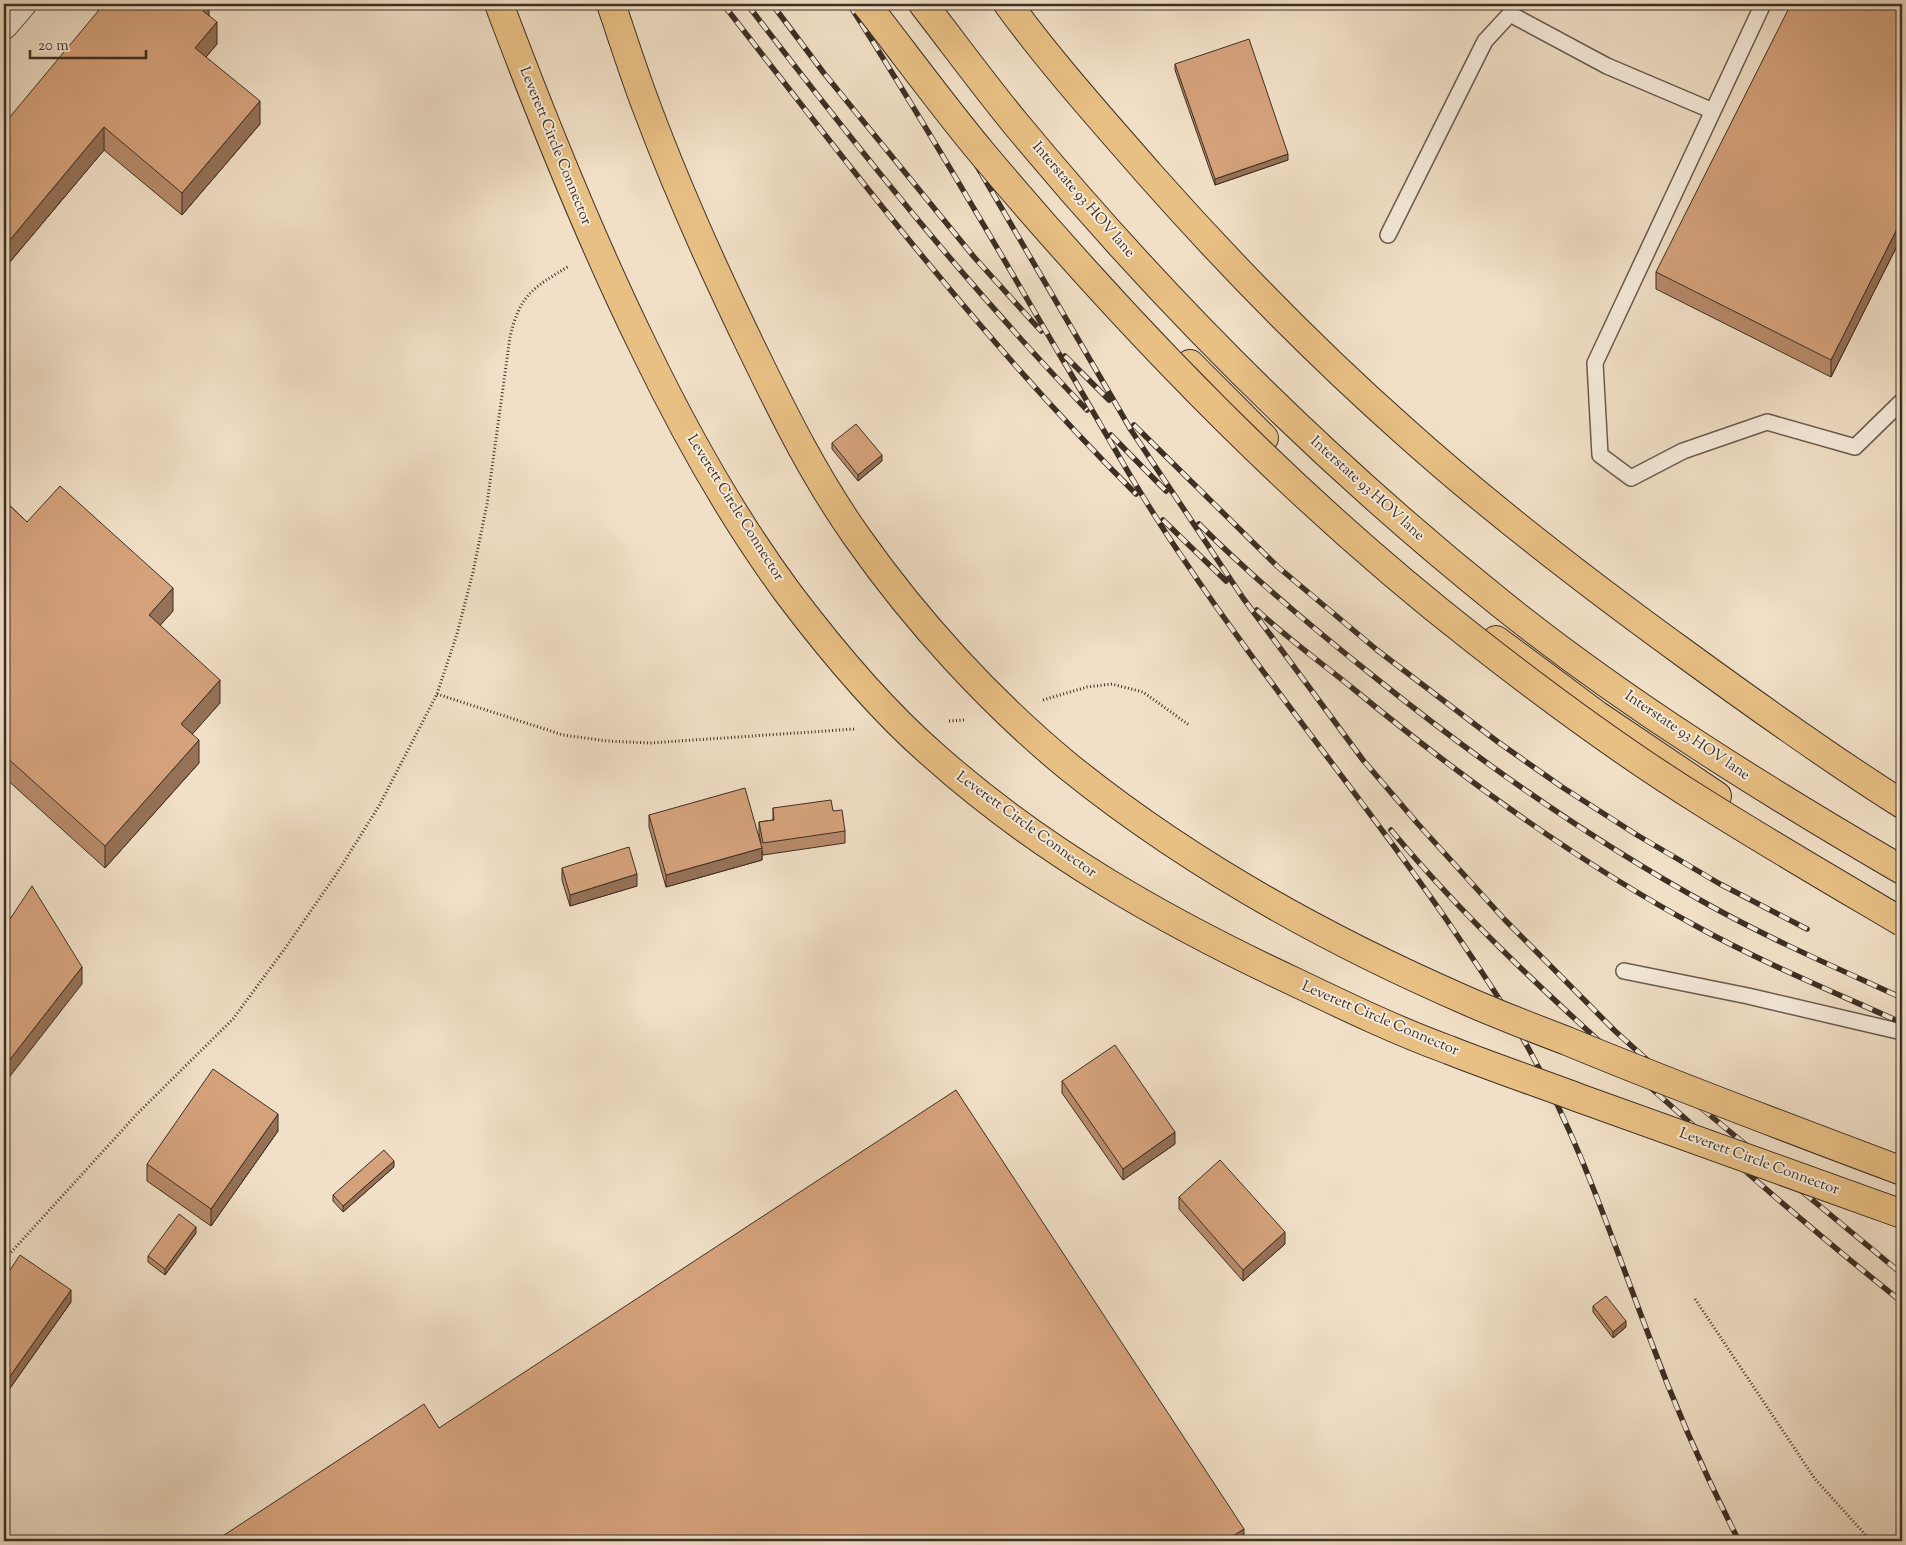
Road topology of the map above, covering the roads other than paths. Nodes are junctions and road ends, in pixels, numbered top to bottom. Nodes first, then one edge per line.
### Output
1 (22, 4) edge
2 (499, 4) edge
3 (611, 4) edge
4 (866, 4) edge
5 (882, 4) edge
6 (923, 4) edge
7 (1008, 4) edge
8 (1763, 4) edge
9 (4, 25) edge
10 (1713, 110) junction
11 (1388, 235) dead end
12 (1902, 401) edge
13 (1902, 804) edge
14 (1902, 870) edge
15 (1902, 907) edge
16 (1902, 922) edge
17 (1624, 971) dead end
18 (1902, 1032) edge
19 (1902, 1171) edge
20 (1902, 1214) edge

1 - 9 street
2 - 20 highway, Leverett Circle Connector, bridge
3 - 19 highway, bridge
4 - 16 highway, bridge
5 - 15 highway
6 - 14 highway, Interstate 93 HOV lane
7 - 13 highway
8 - 10 lane
10 - 11 lane
10 - 12 lane
17 - 18 lane

